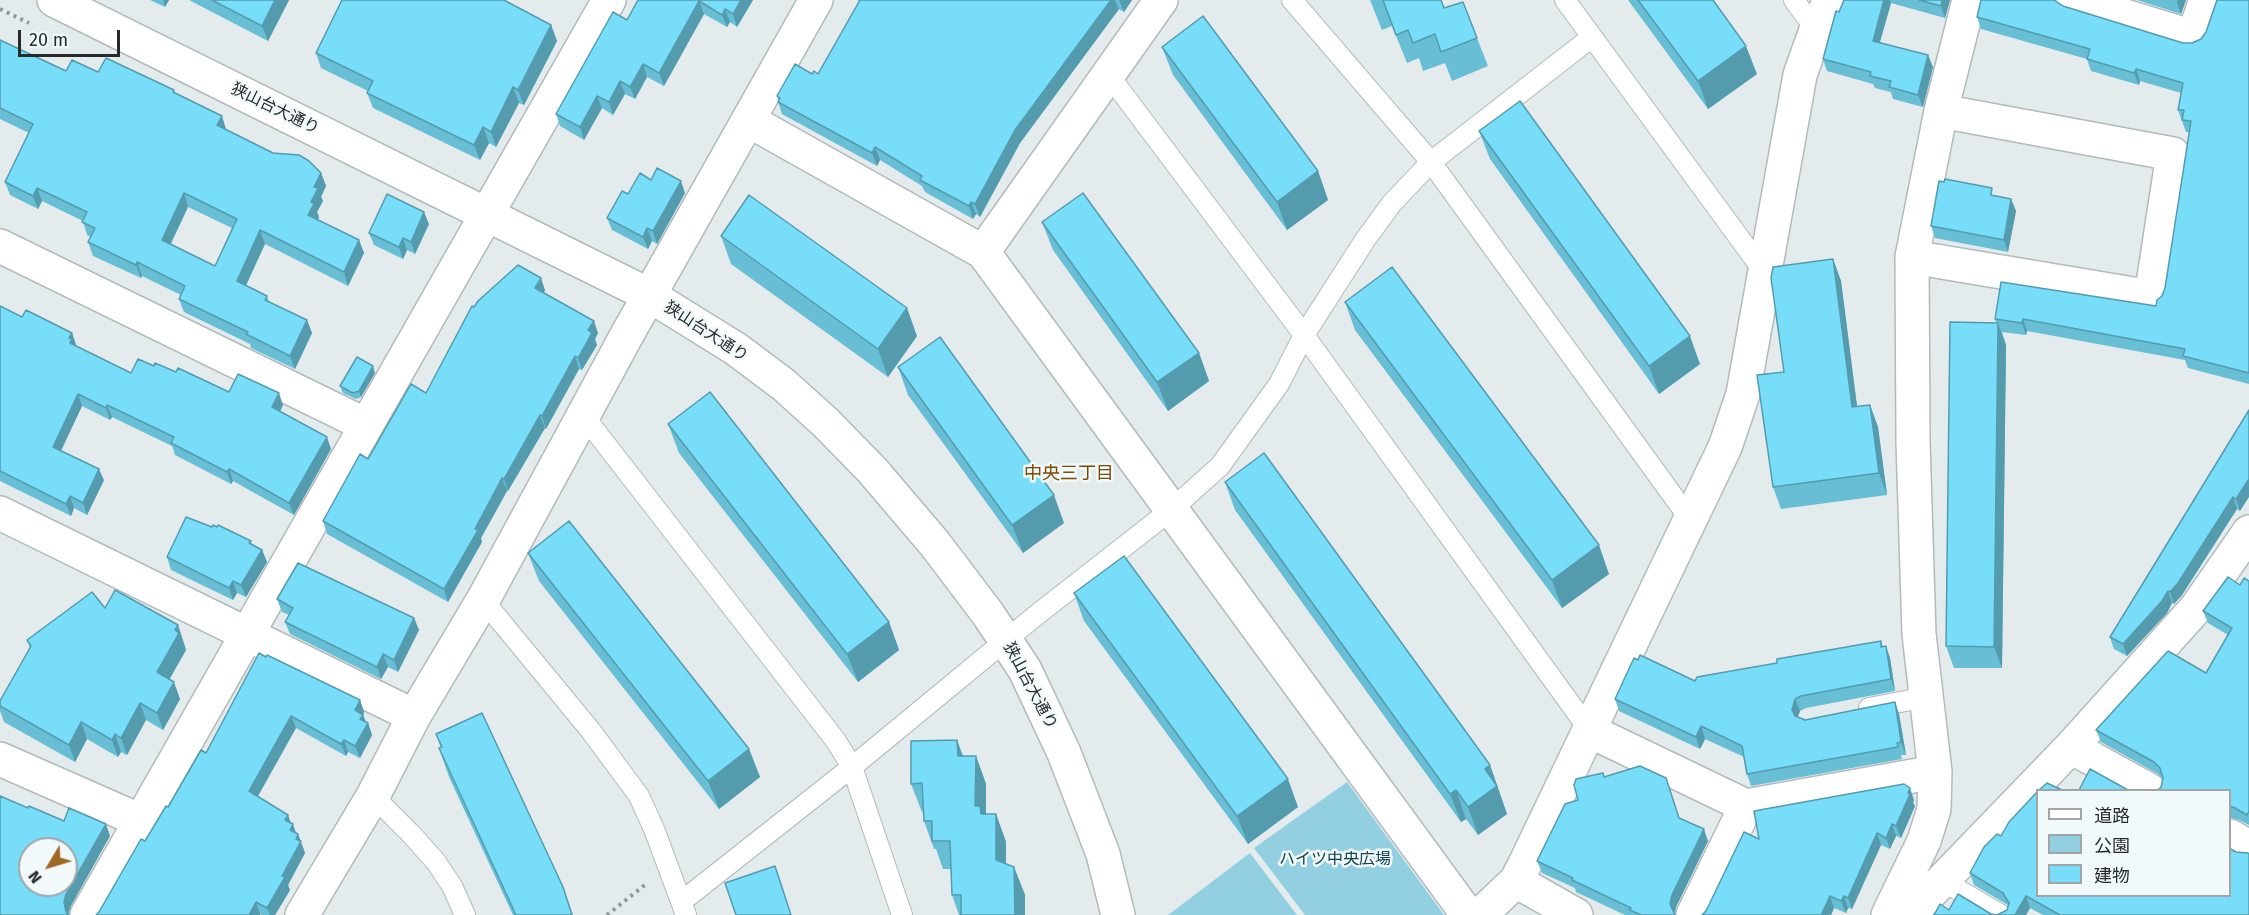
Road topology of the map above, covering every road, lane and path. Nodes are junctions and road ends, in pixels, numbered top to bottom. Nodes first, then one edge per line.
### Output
1 (54, 0) edge
2 (816, 0) edge
3 (1161, 0) edge
4 (1292, 0) edge
5 (1565, 0) edge
6 (1794, 0) edge
7 (1830, 0) edge
8 (1969, 0) edge
9 (2073, 0) edge
10 (2206, 0) edge
11 (598, 3) edge
12 (1816, 30) junction
13 (1592, 37) junction
14 (1108, 74) junction
15 (1941, 111) junction
16 (748, 120) junction
17 (1431, 162) junction
18 (488, 214) junction
19 (0, 246) edge
20 (983, 252) junction
21 (1912, 257) junction
22 (1765, 273) junction
23 (649, 295) junction
24 (1304, 335) junction
25 (583, 415) junction
26 (366, 425) junction
27 (1171, 510) junction
28 (0, 513) edge
29 (1689, 518) junction
30 (2249, 532) edge
31 (483, 600) junction
32 (247, 633) junction
33 (1006, 640) junction
34 (1926, 697) junction
35 (1851, 711) edge
36 (414, 716) junction
37 (1590, 731) junction
38 (2071, 747) junction
39 (0, 759) edge
40 (852, 767) junction
41 (1935, 772) junction
42 (2147, 789) edge
43 (373, 796) junction
44 (1746, 806) junction
45 (141, 821) junction
46 (2231, 837) edge
47 (2249, 847) edge
48 (669, 870) junction
49 (1516, 881) junction
50 (1943, 881) junction
51 (684, 908) edge
52 (87, 915) edge
53 (302, 915) edge
54 (465, 915) edge
55 (607, 915) edge
56 (902, 915) edge
57 (1119, 915) edge
58 (1468, 915) edge
59 (1479, 915) edge
60 (1576, 915) edge
61 (1693, 915) edge
62 (1888, 915) edge
63 (1909, 915) edge
64 (2001, 915) edge

1 - 18 street, 狭山台大通り
2 - 16 street
3 - 14 street
4 - 17 lane
5 - 13 lane
6 - 12 lane
7 - 12 street
8 - 15 street
9 - 10 street
11 - 18 street
12 - 22 street
13 - 17 lane
13 - 22 lane
14 - 20 street
14 - 24 lane
15 - 21 street
15 - 21 street
16 - 20 street
16 - 23 street
17 - 24 lane
17 - 29 lane
18 - 23 street, 狭山台大通り
18 - 26 street
19 - 26 street
20 - 27 street
21 - 34 street
22 - 29 street
23 - 25 street
23 - 33 street, 狭山台大通り
24 - 27 lane
24 - 37 lane
25 - 31 street
25 - 40 lane
26 - 32 street
27 - 33 lane
27 - 58 street
28 - 32 street
29 - 37 street
30 - 38 street
31 - 36 street
31 - 48 lane
32 - 36 street
32 - 45 street
33 - 40 lane
33 - 57 street, 狭山台大通り
34 - 35 lane
34 - 41 street
36 - 43 street
37 - 44 street
37 - 49 street
38 - 42 street
38 - 50 street
39 - 45 street
40 - 51 lane
40 - 56 lane
41 - 44 street
41 - 62 street
43 - 53 street
43 - 54 lane
44 - 61 street
45 - 52 street
46 - 47 street
48 - 51 lane
48 - 55 path
49 - 59 street
49 - 60 street
50 - 63 street
50 - 64 lane

